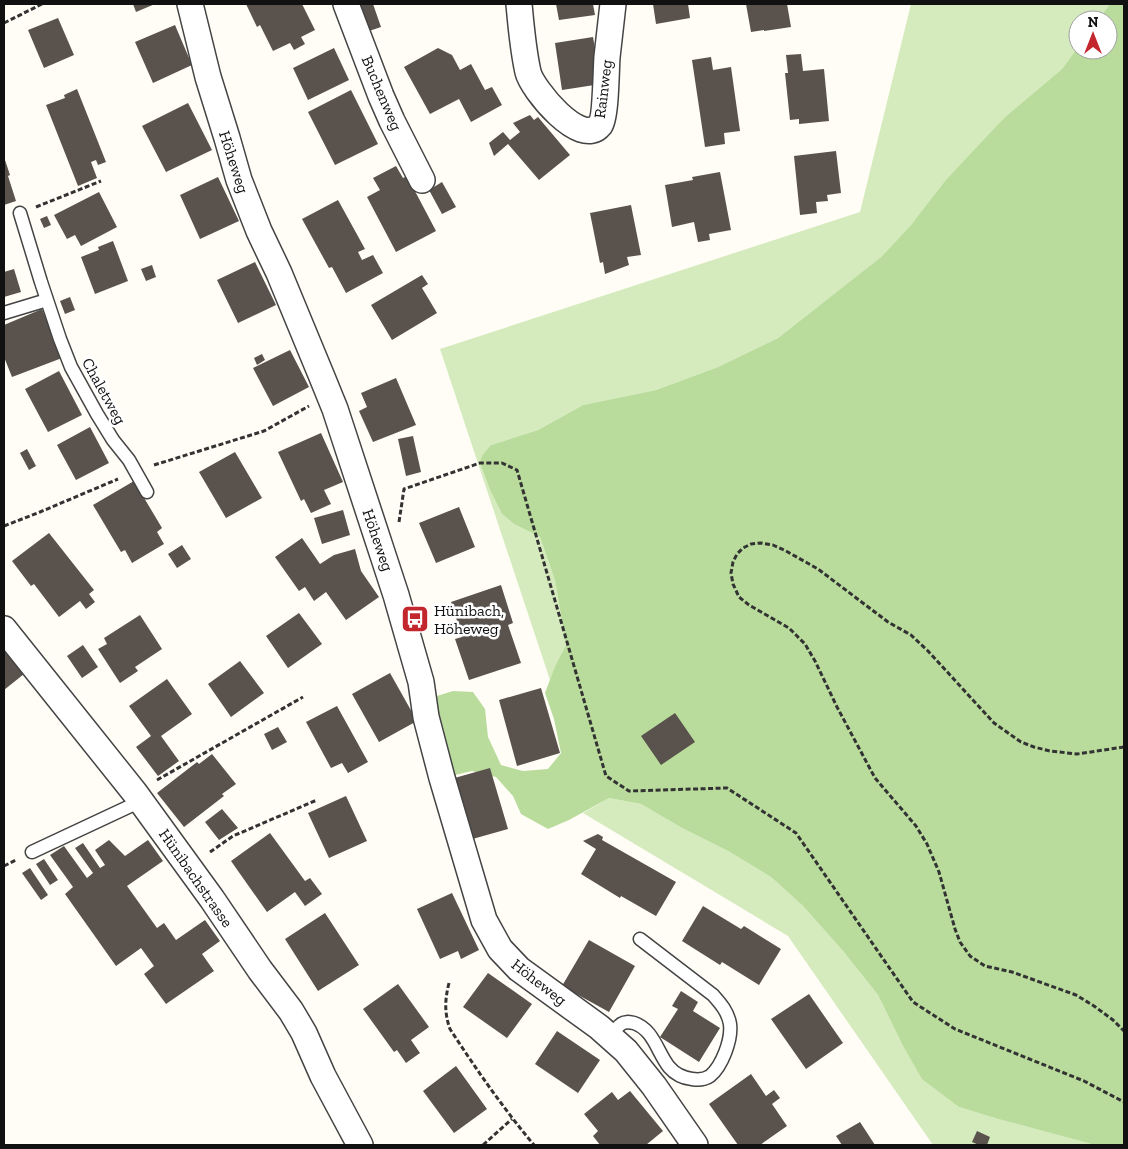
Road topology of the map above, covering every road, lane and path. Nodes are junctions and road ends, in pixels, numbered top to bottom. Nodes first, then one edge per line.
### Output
1 (42, 4) edge
2 (190, 4) edge
3 (346, 4) edge
4 (519, 4) edge
5 (613, 4) edge
6 (4, 22) edge
7 (422, 180) dead end
8 (101, 181) dead end
9 (20, 213) joint
10 (47, 300) junction
11 (4, 313) edge
12 (329, 395) junction
13 (135, 471) junction
14 (147, 492) dead end
15 (365, 503) junction
16 (4, 526) edge
17 (4, 629) edge
18 (303, 696) dead end
19 (1124, 747) edge
20 (138, 797) junction
21 (317, 800) dead end
22 (32, 852) dead end
23 (189, 867) junction
24 (640, 939) dead end
25 (449, 983) dead end
26 (1124, 1030) edge
27 (610, 1036) junction
28 (1124, 1102) edge
29 (512, 1119) junction
30 (360, 1145) edge
31 (483, 1145) edge
32 (534, 1145) edge
33 (695, 1145) edge

1 - 6 path
2 - 12 street, Höheweg
3 - 7 street, Buchenweg
4 - 5 street, Rainweg
8 - 9 path
9 - 10 lane, Chaletweg
10 - 11 lane
10 - 13 lane, Chaletweg
12 - 13 path
12 - 15 street, Höheweg
13 - 14 lane, Chaletweg
13 - 16 path
15 - 27 street, Höheweg
15 - 28 path
17 - 20 street, Hünibachstrasse
18 - 20 path
19 - 26 path
20 - 22 lane
20 - 23 street, Hünibachstrasse
21 - 23 path
23 - 30 street, Hünibachstrasse
24 - 27 lane
25 - 29 path
27 - 33 street, Höheweg
29 - 31 path
29 - 32 path

